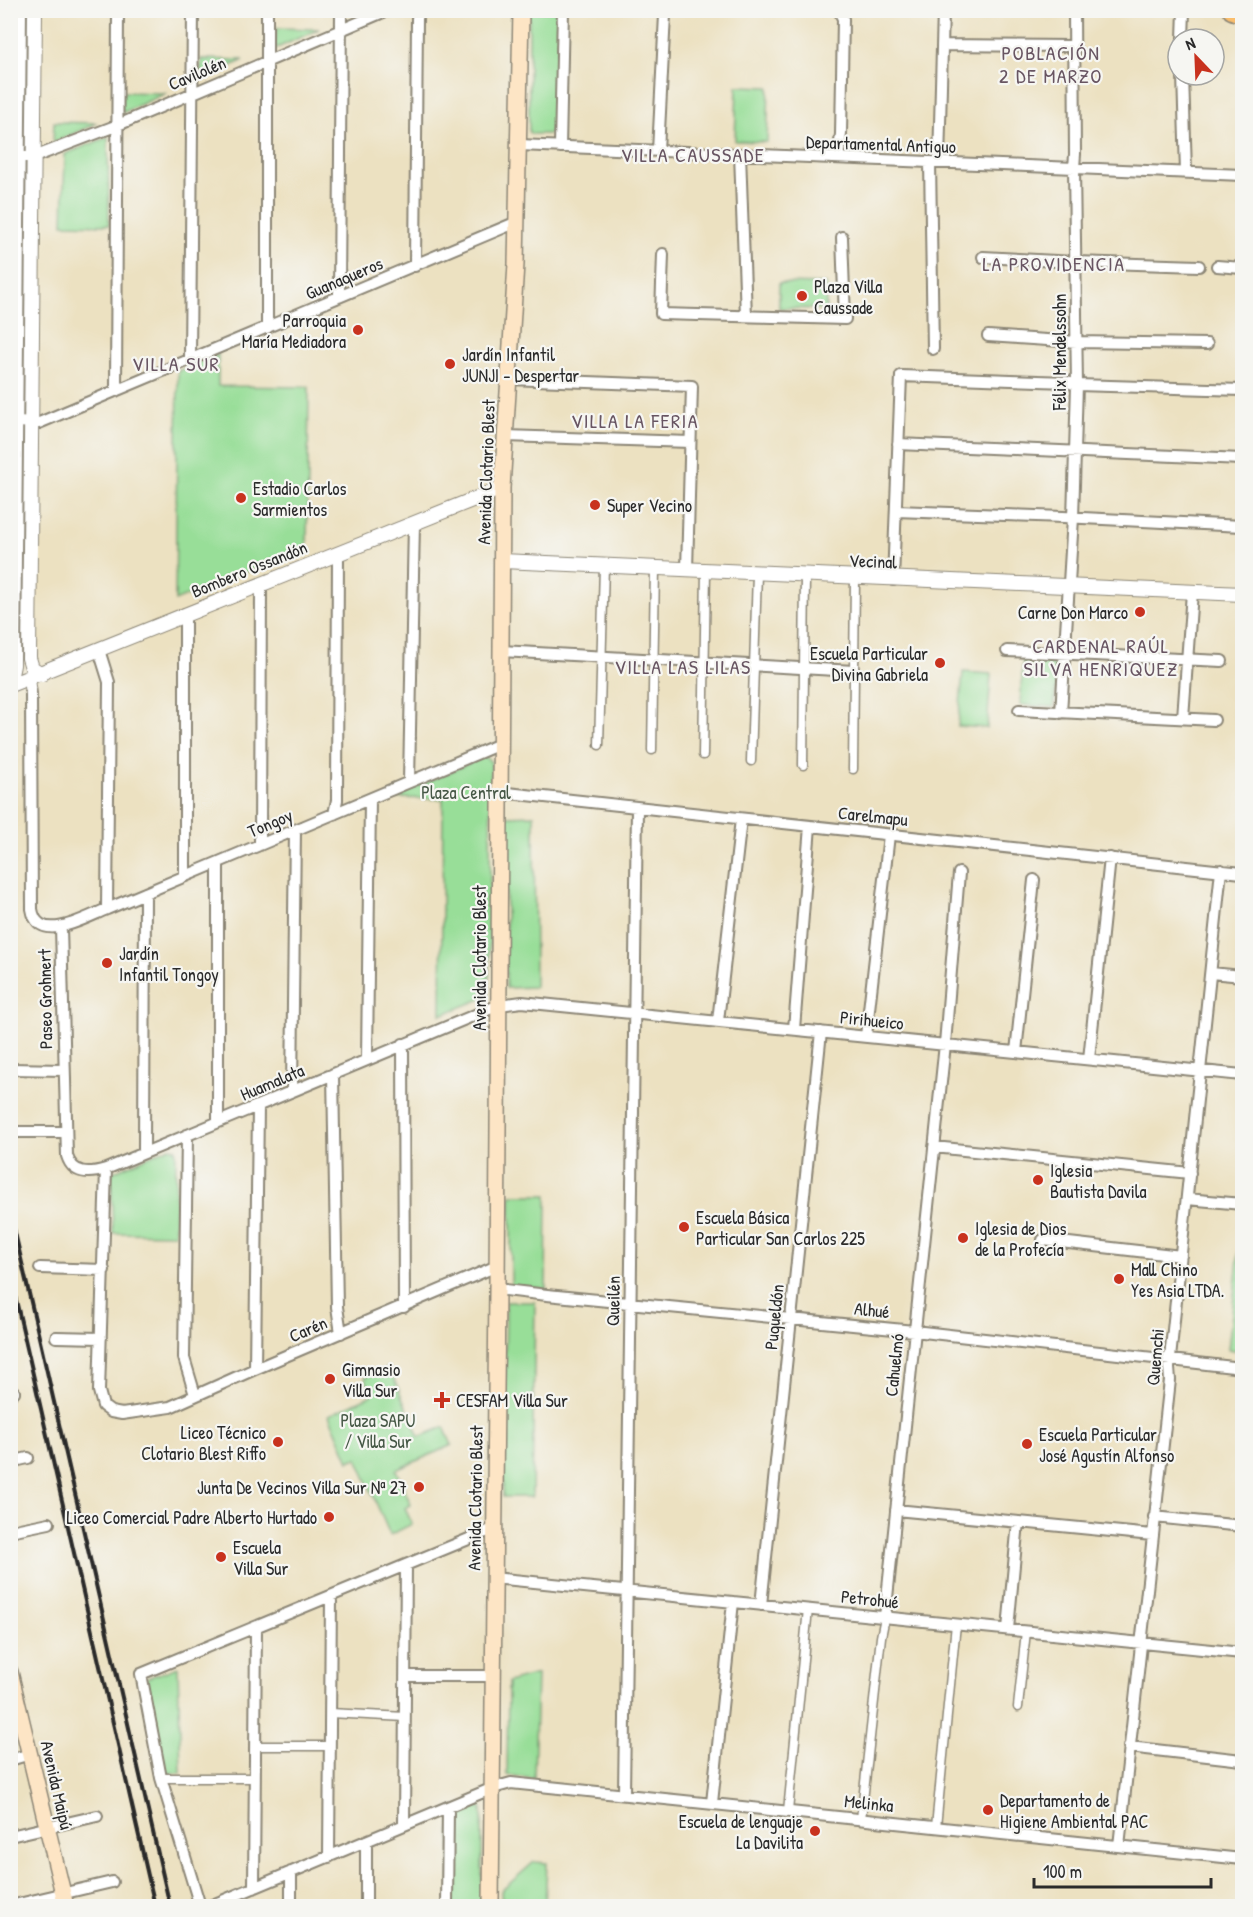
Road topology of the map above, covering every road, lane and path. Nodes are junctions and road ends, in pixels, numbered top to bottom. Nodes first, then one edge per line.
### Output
1 (19, 10) edge
2 (35, 10) edge
3 (118, 10) edge
4 (194, 10) edge
5 (267, 10) edge
6 (341, 10) edge
7 (388, 10) edge
8 (418, 10) edge
9 (520, 10) edge
10 (563, 10) edge
11 (667, 10) edge
12 (839, 10) edge
13 (944, 10) edge
14 (1074, 10) edge
15 (1184, 10) edge
16 (1232, 10) edge
17 (1242, 14) edge
18 (1183, 27) edge
19 (341, 30) junction
20 (942, 45) junction
21 (14, 46) edge
22 (35, 46) junction
23 (1074, 46) junction
24 (267, 61) junction
25 (1183, 87) edge
26 (192, 93) junction
27 (118, 125) junction
28 (519, 145) junction
29 (560, 147) junction
30 (658, 151) junction
31 (740, 154) junction
32 (17, 157) junction
33 (34, 157) junction
34 (838, 158) junction
35 (935, 162) junction
36 (1074, 168) junction
37 (1186, 172) junction
38 (1242, 175) edge
39 (517, 222) junction
40 (842, 237) dead end
41 (663, 254) dead end
42 (983, 257) dead end
43 (1075, 262) junction
44 (415, 266) junction
45 (1199, 266) dead end
46 (1216, 266) dead end
47 (1242, 268) edge
48 (339, 297) junction
49 (33, 313) junction
50 (13, 314) edge
51 (746, 316) junction
52 (267, 328) junction
53 (988, 336) dead end
54 (1077, 342) junction
55 (1207, 344) dead end
56 (933, 349) dead end
57 (190, 359) junction
58 (509, 379) junction
59 (1077, 385) junction
60 (1242, 390) edge
61 (116, 391) junction
62 (15, 422) junction
63 (32, 423) junction
64 (505, 436) junction
65 (690, 442) junction
66 (898, 444) junction
67 (1075, 452) junction
68 (13, 453) edge
69 (1242, 459) edge
70 (502, 488) junction
71 (896, 511) junction
72 (1073, 518) junction
73 (414, 523) junction
74 (1242, 526) edge
75 (14, 531) junction
76 (31, 532) junction
77 (338, 553) junction
78 (502, 561) junction
79 (604, 566) junction
80 (655, 569) junction
81 (687, 570) junction
82 (706, 571) junction
83 (757, 573) junction
84 (805, 576) junction
85 (855, 578) junction
86 (893, 580) junction
87 (261, 584) junction
88 (1068, 585) junction
89 (1192, 592) junction
90 (1242, 594) edge
91 (185, 614) junction
92 (99, 650) junction
93 (501, 651) junction
94 (1007, 651) dead end
95 (1064, 654) junction
96 (602, 657) junction
97 (1187, 659) junction
98 (654, 660) junction
99 (1222, 661) dead end
100 (705, 663) junction
101 (754, 666) junction
102 (804, 668) junction
103 (854, 671) junction
104 (35, 677) junction
105 (10, 680) edge
106 (10, 685) edge
107 (1019, 710) dead end
108 (1061, 713) junction
109 (1184, 718) junction
110 (1214, 720) dead end
111 (500, 744) junction
112 (599, 745) dead end
113 (652, 750) dead end
114 (703, 755) dead end
115 (751, 761) dead end
116 (803, 765) dead end
117 (853, 769) dead end
118 (410, 782) junction
119 (499, 792) junction
120 (370, 799) junction
121 (637, 807) junction
122 (334, 814) junction
123 (741, 819) junction
124 (810, 826) junction
125 (295, 830) junction
126 (889, 835) junction
127 (260, 845) junction
128 (1110, 858) junction
129 (218, 862) junction
130 (1221, 870) junction
131 (958, 873) dead end
132 (1242, 873) edge
133 (185, 876) junction
134 (1034, 880) dead end
135 (145, 893) junction
136 (107, 909) junction
137 (56, 928) junction
138 (1211, 973) junction
139 (1242, 976) edge
140 (498, 1005) junction
141 (634, 1013) junction
142 (718, 1021) junction
143 (794, 1029) junction
144 (820, 1032) junction
145 (866, 1036) junction
146 (403, 1044) junction
147 (945, 1044) junction
148 (1016, 1052) junction
149 (367, 1059) junction
150 (1089, 1059) junction
151 (10, 1070) edge
152 (64, 1070) junction
153 (1201, 1071) junction
154 (333, 1074) junction
155 (1242, 1075) edge
156 (292, 1091) junction
157 (258, 1106) junction
158 (218, 1122) junction
159 (15, 1132) dead end
160 (66, 1132) junction
161 (187, 1135) junction
162 (934, 1147) junction
163 (67, 1152) joint
164 (144, 1153) junction
165 (106, 1169) junction
166 (1190, 1173) junction
167 (1187, 1199) junction
168 (1242, 1204) edge
169 (1043, 1240) dead end
170 (1181, 1256) junction
171 (497, 1266) junction
172 (40, 1268) dead end
173 (104, 1270) junction
174 (497, 1289) junction
175 (630, 1303) junction
176 (404, 1307) junction
177 (791, 1319) junction
178 (914, 1331) junction
179 (341, 1333) junction
180 (56, 1337) dead end
181 (101, 1338) junction
182 (1170, 1359) junction
183 (1242, 1368) edge
184 (255, 1369) junction
185 (195, 1395) junction
186 (28, 1458) dead end
187 (10, 1462) edge
188 (896, 1510) junction
189 (1154, 1517) junction
190 (1018, 1522) junction
191 (49, 1523) dead end
192 (1242, 1526) edge
193 (493, 1529) junction
194 (10, 1531) edge
195 (1152, 1535) junction
196 (406, 1565) junction
197 (493, 1578) junction
198 (626, 1592) junction
199 (331, 1596) junction
200 (733, 1602) junction
201 (761, 1605) junction
202 (808, 1609) junction
203 (885, 1617) junction
204 (956, 1624) junction
205 (256, 1627) junction
206 (1008, 1629) junction
207 (1026, 1631) junction
208 (1140, 1642) junction
209 (1242, 1653) edge
210 (11, 1673) edge
211 (405, 1676) junction
212 (493, 1676) junction
213 (1018, 1707) dead end
214 (330, 1713) junction
215 (405, 1717) junction
216 (255, 1746) junction
217 (330, 1746) junction
218 (1129, 1747) junction
219 (30, 1754) junction
220 (10, 1760) edge
221 (1242, 1760) edge
222 (161, 1778) junction
223 (255, 1778) junction
224 (493, 1788) junction
225 (624, 1794) junction
226 (712, 1803) junction
227 (448, 1807) junction
228 (788, 1811) junction
229 (97, 1816) dead end
230 (861, 1819) junction
231 (404, 1826) junction
232 (47, 1827) junction
233 (936, 1827) junction
234 (10, 1836) edge
235 (366, 1841) junction
236 (1119, 1846) junction
237 (329, 1857) junction
238 (1242, 1859) edge
239 (291, 1872) junction
240 (112, 1882) dead end
241 (254, 1888) junction
242 (64, 1900) edge
243 (10, 1906) edge
244 (200, 1906) edge
245 (210, 1906) edge
246 (291, 1906) edge
247 (366, 1906) edge
248 (447, 1906) edge
249 (491, 1906) edge

1 - 21 street
2 - 22 street, Paseo Grohnert
3 - 27 street
4 - 26 street
5 - 24 street
6 - 19 street
7 - 19 street, Cavilolén
8 - 44 street
9 - 28 main road, Avenida Clotario Blest
10 - 29 street
11 - 30 street
12 - 34 street
13 - 20 street
14 - 23 street, Félix Mendelssohn
15 - 18 street
16 - 17 main road
19 - 24 street, Cavilolén
19 - 48 street
20 - 23 street
20 - 35 street
21 - 22 street
21 - 32 street
22 - 33 street, Paseo Grohnert
23 - 36 street, Félix Mendelssohn
24 - 26 street, Cavilolén
24 - 52 street
25 - 37 street
26 - 27 street, Cavilolén
26 - 57 street
27 - 33 street, Cavilolén
27 - 61 street
28 - 29 street, Departamental Antiguo
28 - 39 main road, Avenida Clotario Blest
29 - 30 street, Departamental Antiguo
30 - 31 street, Departamental Antiguo
31 - 34 street, Departamental Antiguo
31 - 51 street
32 - 33 street, Cavilolén
32 - 50 street
33 - 49 street, Paseo Grohnert
34 - 35 street, Departamental Antiguo
35 - 36 street, Departamental Antiguo
35 - 56 street
36 - 37 street, Departamental Antiguo
36 - 43 street, Félix Mendelssohn
37 - 38 street, Departamental Antiguo
39 - 44 street, Guanaqueros
39 - 58 main road, Avenida Clotario Blest
40 - 51 street
41 - 51 street
42 - 43 street
43 - 45 street
43 - 54 street, Félix Mendelssohn
44 - 48 street, Guanaqueros
46 - 47 street
48 - 52 street, Guanaqueros
49 - 50 street
49 - 63 street, Paseo Grohnert
50 - 62 street
52 - 57 street, Guanaqueros
53 - 54 street
54 - 55 street
54 - 59 street, Félix Mendelssohn
57 - 61 street, Guanaqueros
58 - 64 main road, Avenida Clotario Blest
58 - 65 street
59 - 60 street
59 - 66 street
59 - 67 street, Félix Mendelssohn
61 - 63 street, Guanaqueros
62 - 63 street, Guanaqueros
62 - 68 street
63 - 76 street, Paseo Grohnert
64 - 65 street
64 - 70 main road, Avenida Clotario Blest
65 - 81 street
66 - 67 street
66 - 71 street
67 - 69 street
67 - 72 street, Félix Mendelssohn
68 - 75 street
70 - 73 street, Bombero Ossandón
70 - 78 main road, Avenida Clotario Blest
71 - 72 street
71 - 86 street
72 - 74 street
72 - 88 street, Félix Mendelssohn
73 - 77 street, Bombero Ossandón
73 - 118 street
75 - 76 street
75 - 105 street
76 - 104 street, Paseo Grohnert
77 - 87 street, Bombero Ossandón
77 - 122 street
78 - 79 street, Vecinal
78 - 93 main road, Avenida Clotario Blest
79 - 80 street, Vecinal
79 - 96 street
80 - 81 street, Vecinal
80 - 98 street
81 - 82 street, Vecinal
82 - 83 street, Vecinal
82 - 100 street
83 - 84 street, Vecinal
83 - 101 street
84 - 85 street, Vecinal
84 - 102 street
85 - 86 street, Vecinal
85 - 103 street
86 - 88 street, Vecinal
87 - 91 street, Bombero Ossandón
87 - 127 street
88 - 89 street, Vecinal
88 - 95 street, Félix Mendelssohn
89 - 90 street, Vecinal
89 - 97 street
91 - 92 street, Bombero Ossandón
91 - 133 street
92 - 104 street, Bombero Ossandón
92 - 136 street
93 - 96 street
93 - 111 main road, Avenida Clotario Blest
94 - 95 street
95 - 97 street
95 - 108 street, Félix Mendelssohn
96 - 98 street
96 - 112 street
97 - 99 street
97 - 109 street
98 - 100 street
98 - 113 street
100 - 101 street
100 - 114 street
101 - 102 street
101 - 115 street
102 - 103 street
102 - 116 street
103 - 117 street
104 - 106 street, Bombero Ossandón
104 - 137 street, Paseo Grohnert
107 - 108 street
108 - 109 street
109 - 110 street
111 - 118 street, Tongoy
111 - 119 main road, Avenida Clotario Blest
118 - 120 street, Tongoy
119 - 121 street, Carelmapu
119 - 140 main road, Avenida Clotario Blest
120 - 122 street, Tongoy
120 - 149 street
121 - 123 street, Carelmapu
121 - 141 street, Queilén
122 - 125 street, Tongoy
123 - 124 street, Carelmapu
123 - 142 street
124 - 126 street, Carelmapu
124 - 143 street
125 - 127 street, Tongoy
125 - 156 street
126 - 128 street, Carelmapu
126 - 145 street
127 - 129 street, Tongoy
128 - 130 street, Carelmapu
128 - 150 street
129 - 133 street, Tongoy
129 - 158 street
130 - 132 street, Carelmapu
130 - 138 street, Quemchi
131 - 147 street, Cahuelmó
133 - 135 street, Tongoy
134 - 148 street
135 - 136 street, Tongoy
135 - 164 street
136 - 137 street, Tongoy
137 - 152 street, Paseo Grohnert
138 - 139 street
138 - 153 street, Quemchi
140 - 141 street, Pirihueico
140 - 146 street, Huamalata
140 - 171 main road, Avenida Clotario Blest
141 - 142 street, Pirihueico
141 - 175 street, Queilén
142 - 143 street, Pirihueico
143 - 144 street, Pirihueico
144 - 145 street, Pirihueico
144 - 177 street, Puqueldón
145 - 147 street, Pirihueico
146 - 149 street, Huamalata
146 - 176 street
147 - 148 street, Pirihueico
147 - 162 street, Cahuelmó
148 - 150 street, Pirihueico
149 - 154 street, Huamalata
150 - 153 street, Pirihueico
151 - 152 street, Paseo Grohnert
152 - 160 street, Paseo Grohnert
153 - 155 street, Pirihueico
153 - 166 street, Quemchi
154 - 156 street, Huamalata
154 - 179 street
156 - 157 street, Huamalata
157 - 158 street, Huamalata
157 - 184 street
158 - 161 street, Huamalata
159 - 160 street
160 - 163 street, Paseo Grohnert
161 - 164 street, Huamalata
161 - 185 street
162 - 166 street
162 - 178 street, Cahuelmó
163 - 165 street, Huamalata
164 - 165 street, Huamalata
165 - 173 street
166 - 167 street, Quemchi
167 - 168 street
167 - 170 street, Quemchi
169 - 170 street
170 - 182 street, Quemchi
171 - 174 main road, Avenida Clotario Blest
171 - 176 street, Carén
172 - 173 street
173 - 181 street
174 - 175 street, Alhué
174 - 193 main road, Avenida Clotario Blest
175 - 177 street, Alhué
175 - 198 street, Queilén
176 - 179 street, Carén
177 - 178 street, Alhué
177 - 201 street, Puqueldón
178 - 182 street, Alhué
178 - 188 street, Cahuelmó
179 - 184 street, Carén
180 - 181 street
181 - 185 street, Carén
182 - 183 street, Alhué
182 - 189 street, Quemchi
184 - 185 street, Carén
186 - 187 street
188 - 190 street
188 - 203 street, Cahuelmó
189 - 192 street
189 - 195 street, Quemchi
190 - 195 street
190 - 206 street
191 - 194 street
193 - 196 street
193 - 197 main road, Avenida Clotario Blest
195 - 208 street, Quemchi
196 - 199 street
196 - 211 street
197 - 198 street, Petrohué
197 - 212 main road, Avenida Clotario Blest
198 - 200 street, Petrohué
198 - 225 street, Queilén
199 - 205 street
199 - 214 street
200 - 201 street, Petrohué
200 - 226 street
201 - 202 street, Petrohué
202 - 203 street, Petrohué
202 - 228 street
203 - 204 street, Petrohué
203 - 230 street
204 - 206 street, Petrohué
204 - 233 street
205 - 216 street
205 - 222 street
206 - 207 street, Petrohué
207 - 208 street, Petrohué
207 - 213 street
208 - 209 street, Petrohué
208 - 218 street, Quemchi
210 - 219 main road, Avenida Maipú
211 - 212 street
211 - 215 street
212 - 224 main road, Avenida Clotario Blest
214 - 215 street
214 - 217 street
215 - 231 street
216 - 217 street
216 - 223 street
217 - 237 street
218 - 221 street
218 - 236 street, Quemchi
219 - 220 street
219 - 232 main road, Avenida Maipú
222 - 223 street
222 - 244 street
223 - 241 street
224 - 225 street, Melinka
224 - 227 street, Melinka
224 - 249 main road, Avenida Clotario Blest
225 - 226 street, Melinka
226 - 228 street, Melinka
227 - 231 street, Melinka
227 - 248 street
228 - 230 street, Melinka
229 - 232 street
230 - 233 street, Melinka
231 - 235 street, Melinka
232 - 234 street
232 - 242 main road, Avenida Maipú
233 - 236 street, Melinka
235 - 237 street, Melinka
235 - 247 street
236 - 238 street, Melinka
237 - 239 street, Melinka
239 - 241 street, Melinka
239 - 246 street
240 - 242 street
241 - 245 street, Melinka
242 - 243 street

